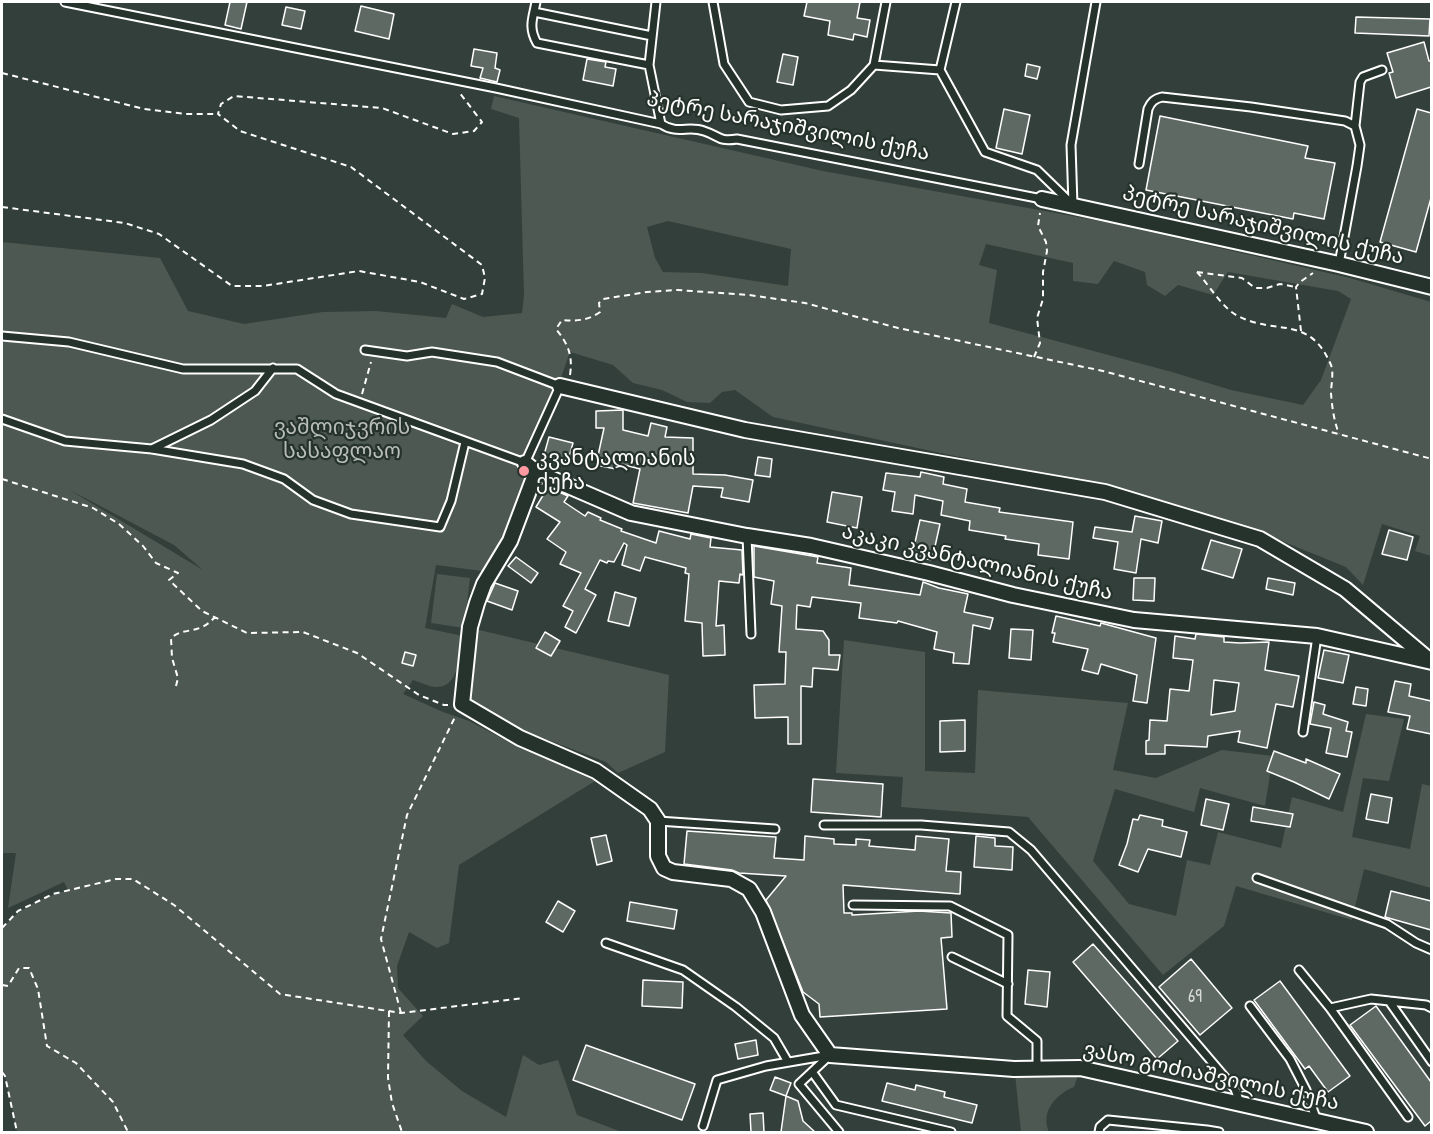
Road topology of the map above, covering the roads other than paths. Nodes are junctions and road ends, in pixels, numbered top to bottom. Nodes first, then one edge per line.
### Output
1 (65, 2) edge
2 (536, 2) edge
3 (653, 2) edge
4 (713, 2) edge
5 (886, 2) edge
6 (956, 2) edge
7 (1096, 2) edge
8 (98, 5) edge
9 (534, 12) junction
10 (652, 36) junction
11 (649, 65) junction
12 (874, 65) junction
13 (940, 70) junction
14 (1382, 70) dead end
15 (661, 124) junction
16 (1355, 126) junction
17 (1139, 164) dead end
18 (1042, 199) joint
19 (1073, 205) junction
20 (1332, 262) junction
21 (1431, 287) edge
22 (2, 336) edge
23 (365, 350) dead end
24 (273, 368) junction
25 (564, 386) junction
26 (2, 419) edge
27 (465, 442) junction
28 (152, 449) junction
29 (530, 468) junction
30 (747, 536) junction
31 (751, 634) dead end
32 (1317, 636) junction
33 (1431, 662) edge
34 (1303, 732) dead end
35 (658, 821) junction
36 (824, 825) dead end
37 (775, 829) dead end
38 (1257, 878) dead end
39 (853, 905) dead end
40 (606, 943) dead end
41 (1431, 950) edge
42 (952, 957) dead end
43 (1299, 970) dead end
44 (1008, 984) junction
45 (1389, 1001) junction
46 (1250, 1006) dead end
47 (1330, 1008) junction
48 (1431, 1008) edge
49 (830, 1055) junction
50 (788, 1062) junction
51 (1431, 1062) edge
52 (1037, 1068) junction
53 (813, 1073) junction
54 (1240, 1104) junction
55 (1408, 1117) dead end
56 (1317, 1121) junction
57 (703, 1126) dead end
58 (839, 1132) edge
59 (951, 1132) edge
60 (1099, 1132) edge
61 (1219, 1132) edge
62 (1366, 1132) edge

1 - 8 lane, პეტრე სარაჯიშვილის ქუჩა
2 - 9 lane
3 - 10 lane
4 - 12 lane
5 - 12 lane
6 - 13 lane
7 - 19 lane
8 - 15 lane, პეტრე სარაჯიშვილის ქუჩა
9 - 10 lane
9 - 11 lane
10 - 11 lane
11 - 15 lane
12 - 13 lane
13 - 19 lane
14 - 16 lane
15 - 18 lane, პეტრე სარაჯიშვილის ქუჩა
16 - 17 lane
16 - 20 lane
18 - 19 street, პეტრე სარაჯიშვილის ქუჩა
19 - 20 street, პეტრე სარაჯიშვილის ქუჩა
20 - 21 street, პეტრე სარაჯიშვილის ქუჩა
22 - 24 lane
23 - 25 lane
24 - 27 lane
24 - 28 lane
25 - 29 lane
25 - 33 street
26 - 28 lane
27 - 28 lane
27 - 29 lane
29 - 30 street, აკაკი კვანტალიანის ქუჩა
29 - 35 street
30 - 31 lane
30 - 32 street, აკაკი კვანტალიანის ქუჩა
32 - 33 street, აკაკი კვანტალიანის ქუჩა
32 - 34 lane
35 - 37 lane
35 - 49 street
36 - 54 lane
38 - 41 lane
39 - 44 lane
40 - 50 lane
42 - 44 lane
43 - 47 lane
44 - 52 lane
45 - 47 lane
45 - 48 lane
45 - 51 lane
46 - 56 lane
47 - 55 lane
49 - 50 lane
49 - 52 street, ვასო გოძიაშვილის ქუჩა
49 - 53 lane
50 - 57 lane
52 - 54 street, ვასო გოძიაშვილის ქუჩა
53 - 58 lane
53 - 59 lane
54 - 56 street, ვასო გოძიაშვილის ქუჩა
56 - 62 street, ვასო გოძიაშვილის ქუჩა
60 - 61 lane

